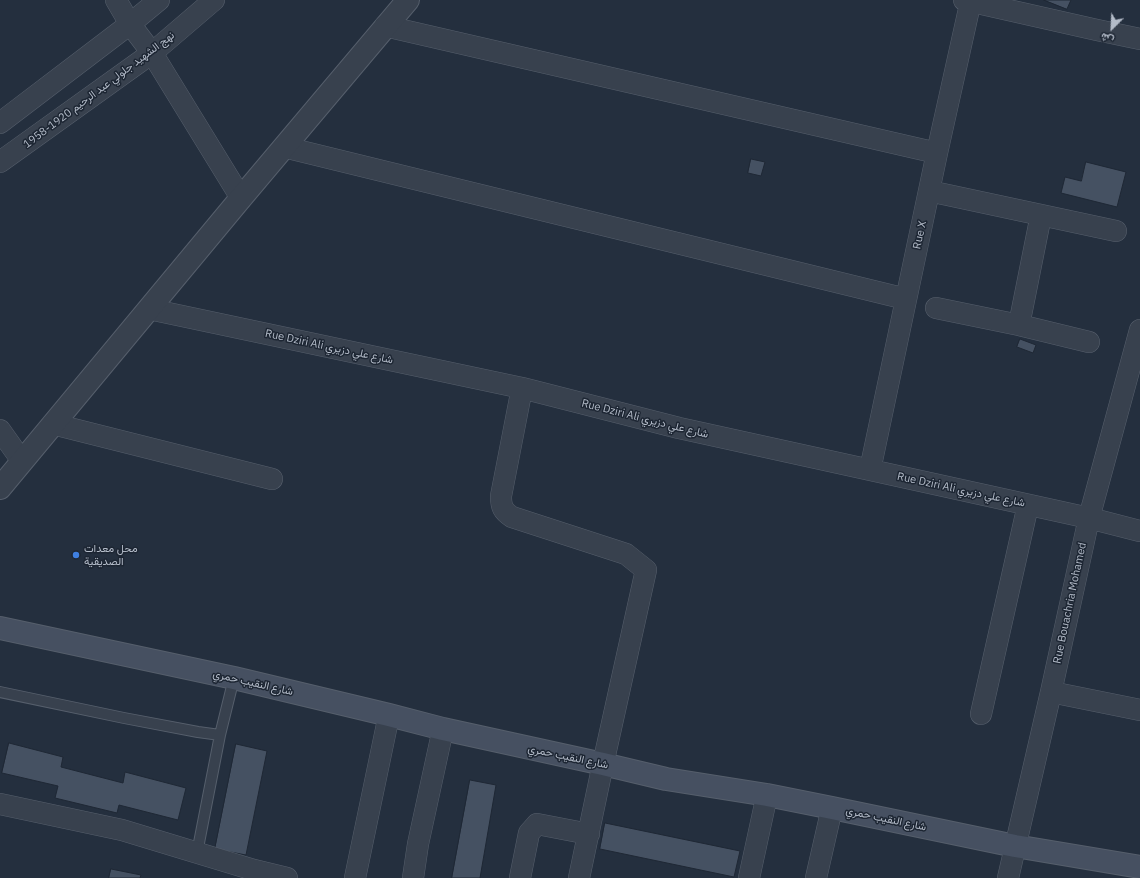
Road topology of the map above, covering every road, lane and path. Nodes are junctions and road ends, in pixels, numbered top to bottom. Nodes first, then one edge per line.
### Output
1 (116, 0) edge
2 (159, 0) edge
3 (214, 0) edge
4 (408, 0) edge
5 (969, 1) edge
6 (130, 24) junction
7 (385, 26) junction
8 (1140, 39) edge
9 (152, 53) junction
10 (0, 125) edge
11 (22, 147) junction
12 (284, 147) junction
13 (937, 153) junction
14 (0, 162) edge
15 (929, 191) junction
16 (241, 198) junction
17 (1040, 215) junction
18 (1116, 231) dead end
19 (906, 299) junction
20 (936, 308) dead end
21 (149, 309) junction
22 (1019, 326) junction
23 (1140, 330) edge
24 (1089, 342) dead end
25 (522, 388) junction
26 (53, 424) junction
27 (0, 430) edge
28 (22, 461) junction
29 (870, 470) junction
30 (272, 479) dead end
31 (0, 488) edge
32 (1028, 504) junction
33 (1088, 518) junction
34 (1140, 531) edge
35 (0, 628) edge
36 (234, 678) junction
37 (0, 692) edge
38 (1051, 692) junction
39 (1140, 710) edge
40 (981, 714) dead end
41 (388, 715) junction
42 (443, 729) junction
43 (220, 734) junction
44 (603, 764) junction
45 (767, 795) junction
46 (0, 804) edge
47 (832, 808) junction
48 (589, 834) junction
49 (1015, 846) junction
50 (197, 853) junction
51 (1140, 867) edge
52 (287, 878) edge
53 (355, 878) edge
54 (413, 878) edge
55 (520, 878) edge
56 (579, 878) edge
57 (749, 878) edge
58 (816, 878) edge
59 (1008, 878) edge

1 - 6 street
2 - 6 street
3 - 9 street, نهج الشهيد جلولي عبد الرحيم 1920-1958
4 - 7 street
5 - 8 street
5 - 13 street, Rue X
6 - 9 street
6 - 10 street
7 - 12 street
7 - 13 street
9 - 11 street, نهج الشهيد جلولي عبد الرحيم 1920-1958
9 - 16 street
10 - 11 street
11 - 14 street, نهج الشهيد جلولي عبد الرحيم 1920-1958
12 - 16 street
12 - 19 street
13 - 15 street, Rue X
15 - 17 street
15 - 19 street, Rue X
16 - 21 street
17 - 18 street
17 - 22 street
19 - 29 street, Rue X
20 - 22 street
21 - 25 street, Rue Dziri Ali شارع علي دزيري
21 - 26 street
22 - 24 street
23 - 33 street, Rue Bouachria Mohamed
25 - 29 street, Rue Dziri Ali شارع علي دزيري
25 - 44 street
26 - 28 street
26 - 30 street
27 - 28 street
28 - 31 street
29 - 32 street, Rue Dziri Ali شارع علي دزيري
32 - 33 street, Rue Dziri Ali شارع علي دزيري
32 - 40 street
33 - 34 street, Rue Dziri Ali شارع علي دزيري
33 - 38 street, Rue Bouachria Mohamed
35 - 36 main road, شارع النقيب حمري
36 - 41 main road, شارع النقيب حمري
36 - 43 lane
37 - 43 lane
38 - 39 street
38 - 49 street, Rue Bouachria Mohamed
41 - 42 main road, شارع النقيب حمري
41 - 53 street
42 - 44 main road, شارع النقيب حمري
42 - 54 street
43 - 50 lane
44 - 45 main road, شارع النقيب حمري
44 - 48 street
45 - 47 main road, شارع النقيب حمري
45 - 57 street
46 - 50 street
47 - 49 main road, شارع النقيب حمري
47 - 58 street
48 - 55 street
48 - 56 street
49 - 51 main road, شارع النقيب حمري
49 - 59 street, Rue Bouachria Mohamed
50 - 52 street

